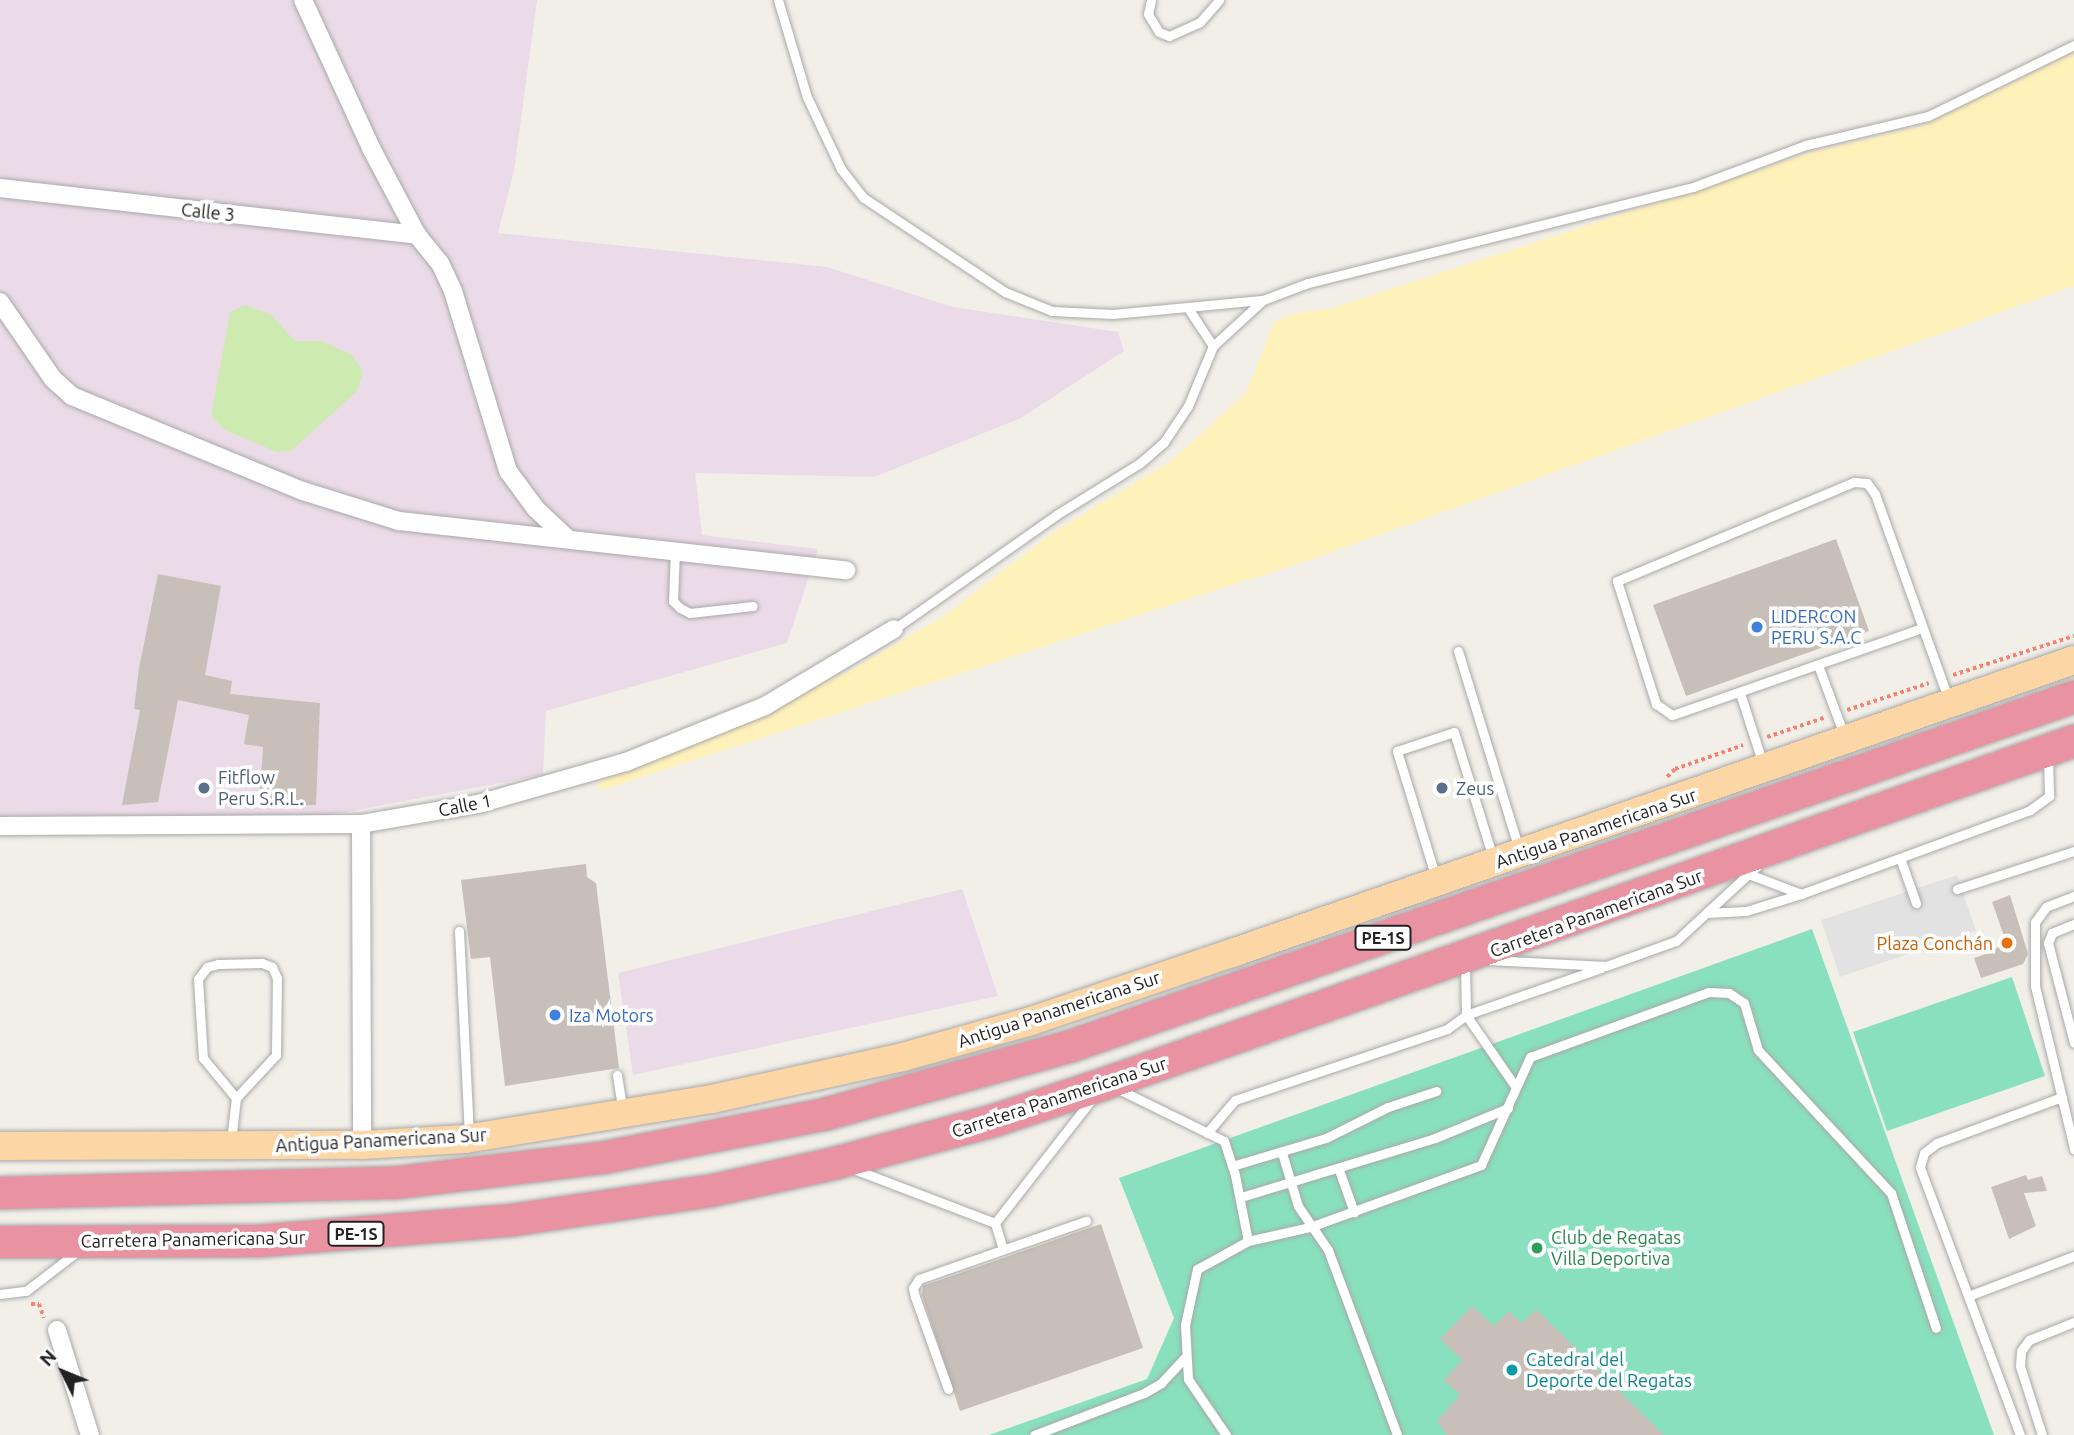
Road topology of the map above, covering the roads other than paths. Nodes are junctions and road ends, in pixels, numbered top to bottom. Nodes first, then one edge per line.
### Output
1 (303, 0) edge
2 (778, 0) edge
3 (1150, 0) edge
4 (1219, 0) edge
5 (2074, 45) edge
6 (0, 188) edge
7 (417, 235) junction
8 (1263, 300) junction
9 (0, 302) edge
10 (1188, 308) junction
11 (1213, 346) junction
12 (566, 538) junction
13 (675, 551) junction
14 (846, 570) dead end
15 (753, 607) dead end
16 (894, 628) joint
17 (1922, 628) junction
18 (1458, 651) dead end
19 (2074, 660) edge
20 (1818, 665) junction
21 (1740, 693) junction
22 (2074, 697) edge
23 (1950, 704) junction
24 (1845, 740) junction
25 (2061, 746) edge
26 (1765, 769) junction
27 (361, 824) junction
28 (0, 826) edge
29 (2074, 851) edge
30 (1900, 858) junction
31 (1508, 859) junction
32 (1738, 870) junction
33 (1438, 882) junction
34 (1957, 889) dead end
35 (1801, 894) junction
36 (2074, 896) edge
37 (1916, 904) dead end
38 (1706, 913) junction
39 (2074, 923) edge
40 (459, 931) dead end
41 (1465, 959) junction
42 (1605, 966) junction
43 (1466, 1015) junction
44 (2074, 1043) edge
45 (617, 1075) dead end
46 (1105, 1084) junction
47 (1515, 1086) junction
48 (1436, 1091) dead end
49 (2062, 1097) junction
50 (236, 1098) junction
51 (1508, 1108) junction
52 (623, 1113) junction
53 (1207, 1133) junction
54 (469, 1138) junction
55 (362, 1145) junction
56 (0, 1146) edge
57 (230, 1146) junction
58 (2074, 1149) edge
59 (1282, 1153) junction
60 (836, 1163) junction
61 (1232, 1166) junction
62 (1339, 1170) junction
63 (1291, 1185) junction
64 (0, 1193) edge
65 (1241, 1197) junction
66 (1354, 1212) junction
67 (1086, 1220) dead end
68 (995, 1223) junction
69 (1310, 1227) junction
70 (1248, 1241) junction
71 (0, 1242) edge
72 (87, 1242) junction
73 (1003, 1250) junction
74 (2074, 1256) edge
75 (0, 1294) edge
76 (1968, 1296) junction
77 (2074, 1322) edge
78 (1937, 1328) dead end
79 (57, 1330) road end
80 (1185, 1357) junction
81 (948, 1389) dead end
82 (90, 1435) edge
83 (1034, 1435) edge
84 (1226, 1435) edge
85 (1397, 1435) edge
86 (2020, 1435) edge
87 (2042, 1435) edge

1 - 7 street
2 - 10 lane
3 - 4 lane
5 - 8 lane
6 - 7 street, Calle 3
7 - 12 street
8 - 10 lane
8 - 11 lane
9 - 12 street
10 - 11 lane
11 - 16 lane
12 - 13 street
13 - 14 street
13 - 15 lane
16 - 27 street, Calle 1
17 - 20 lane
17 - 21 lane
17 - 23 lane
18 - 31 lane
19 - 23 main road, Antigua Panamericana Sur
20 - 21 lane
20 - 24 lane
21 - 26 lane
22 - 64 highway, PE-1S
23 - 24 main road, Antigua Panamericana Sur
24 - 26 main road, Antigua Panamericana Sur
25 - 30 lane
25 - 32 highway, Carretera Panamericana Sur / PE-1S
26 - 31 main road, Antigua Panamericana Sur
27 - 28 street, Calle 1
27 - 55 street
29 - 34 lane
30 - 35 lane
30 - 37 lane
31 - 33 main road, Antigua Panamericana Sur
31 - 33 lane
32 - 35 lane
32 - 38 lane
32 - 41 highway, Carretera Panamericana Sur / PE-1S
33 - 52 main road, Antigua Panamericana Sur
35 - 38 lane
36 - 49 lane
38 - 42 lane
39 - 44 lane
40 - 54 lane
41 - 42 lane
41 - 43 lane
41 - 46 highway, Carretera Panamericana Sur / PE-1S
42 - 43 lane
43 - 47 lane
43 - 53 lane
45 - 52 lane
46 - 53 lane
46 - 60 highway, Carretera Panamericana Sur / PE-1S
46 - 68 lane
47 - 51 lane
47 - 78 lane
48 - 59 lane
49 - 58 lane
49 - 76 lane
50 - 50 lane
50 - 57 lane
51 - 62 lane
51 - 66 lane
52 - 54 main road, Antigua Panamericana Sur
53 - 61 lane
54 - 55 main road, Antigua Panamericana Sur
55 - 57 main road, Antigua Panamericana Sur
56 - 57 main road, Antigua Panamericana Sur
59 - 61 lane
59 - 63 lane
60 - 68 lane
60 - 72 highway, Carretera Panamericana Sur / PE-1S
61 - 65 lane
62 - 63 lane
62 - 66 lane
63 - 65 lane
63 - 69 lane
65 - 70 lane
66 - 69 lane
67 - 73 lane
68 - 73 lane
69 - 70 lane
69 - 85 lane
70 - 80 lane
71 - 72 highway, Carretera Panamericana Sur / PE-1S
72 - 75 lane
73 - 81 lane
74 - 76 lane
76 - 86 lane
77 - 87 lane
79 - 82 street
80 - 83 lane
80 - 84 lane

